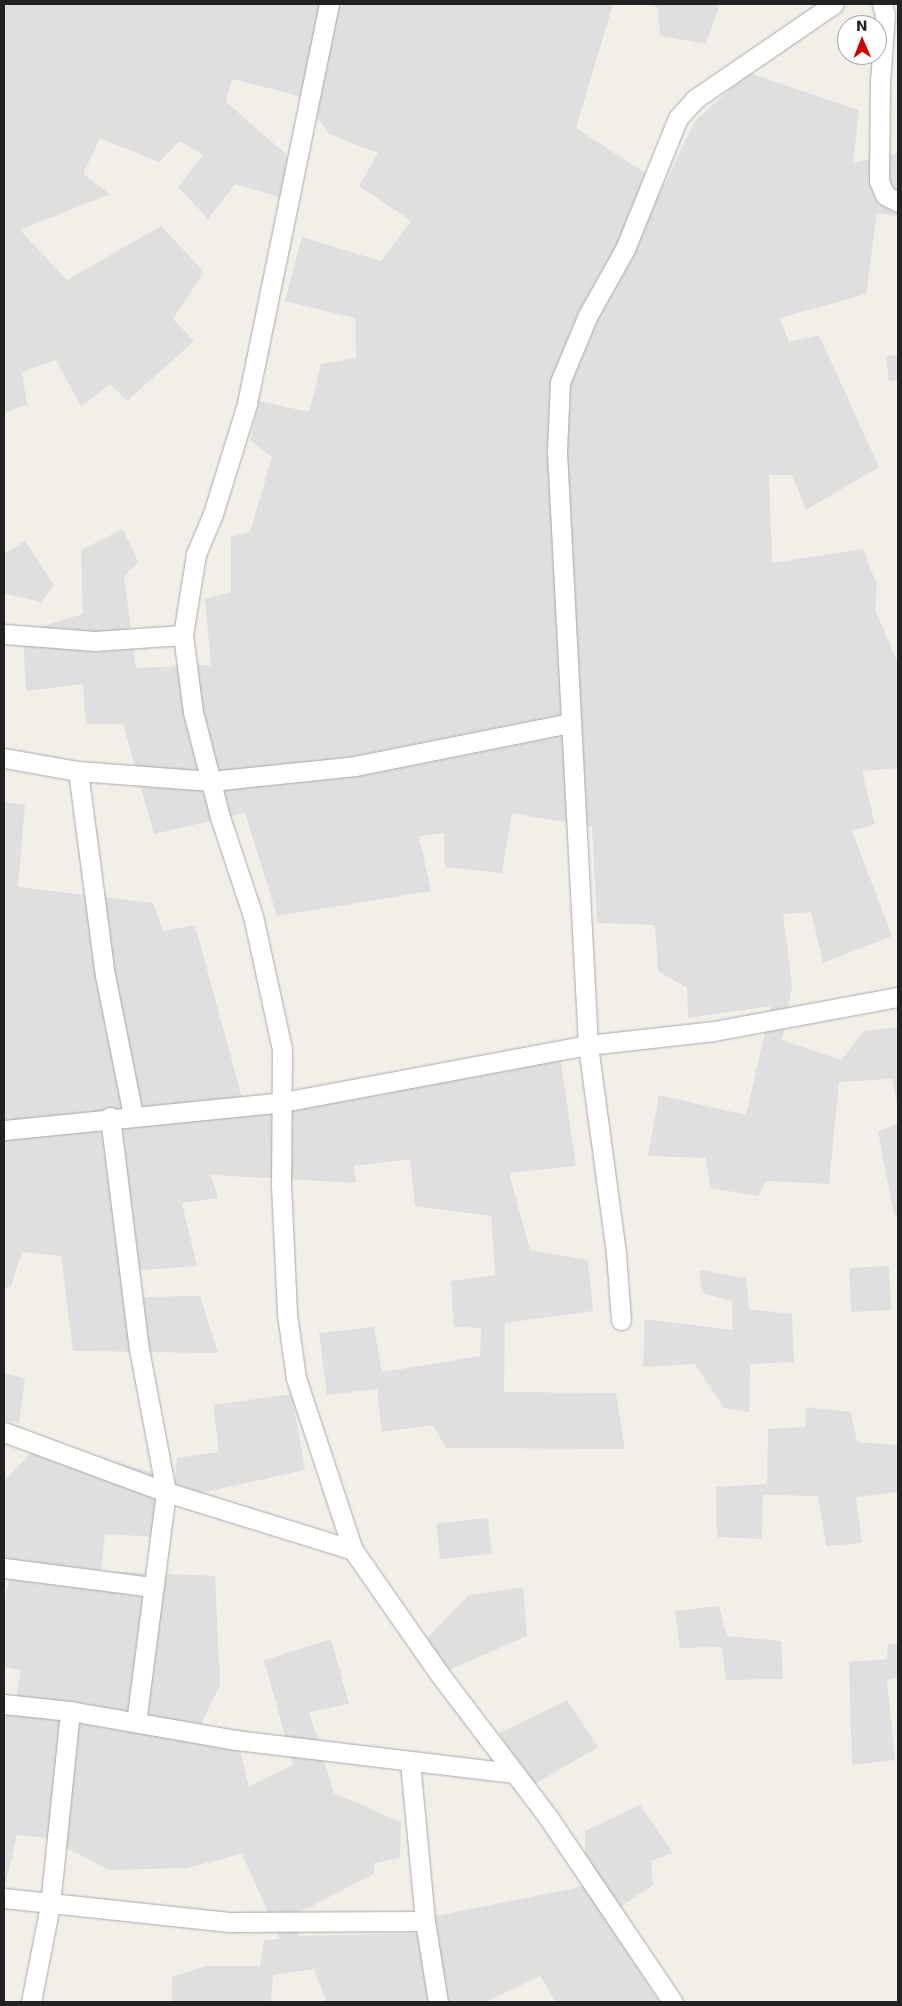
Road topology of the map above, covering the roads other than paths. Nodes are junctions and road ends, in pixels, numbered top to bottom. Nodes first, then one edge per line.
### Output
1 (329, 4) edge
2 (834, 4) edge
3 (882, 4) edge
4 (898, 202) edge
5 (4, 634) edge
6 (183, 635) junction
7 (571, 723) junction
8 (4, 758) edge
9 (78, 771) junction
10 (211, 781) junction
11 (898, 997) edge
12 (588, 1045) junction
13 (283, 1102) junction
14 (133, 1115) junction
15 (110, 1117) junction
16 (4, 1130) edge
17 (621, 1320) dead end
18 (4, 1432) edge
19 (166, 1492) junction
20 (353, 1550) junction
21 (4, 1568) edge
22 (152, 1587) junction
23 (4, 1704) edge
24 (70, 1711) junction
25 (136, 1722) junction
26 (410, 1762) junction
27 (513, 1773) junction
28 (4, 1898) edge
29 (50, 1905) junction
30 (425, 1922) junction
31 (31, 2002) edge
32 (438, 2002) edge
33 (673, 2002) edge

1 - 6 street
2 - 7 street
3 - 4 street
5 - 6 street
6 - 10 street
7 - 10 street
7 - 12 street
8 - 9 street
9 - 10 street
9 - 14 street
10 - 13 street
11 - 12 street
12 - 13 street
12 - 17 street
13 - 14 street
13 - 20 street
14 - 15 street
15 - 16 street
15 - 19 street
18 - 19 street
19 - 20 street
19 - 22 street
20 - 27 street
21 - 22 street
22 - 25 street
23 - 24 street
24 - 25 street
24 - 29 street
25 - 26 street
26 - 27 street
26 - 30 street
27 - 33 street
28 - 29 street
29 - 30 street
29 - 31 street
30 - 32 street

